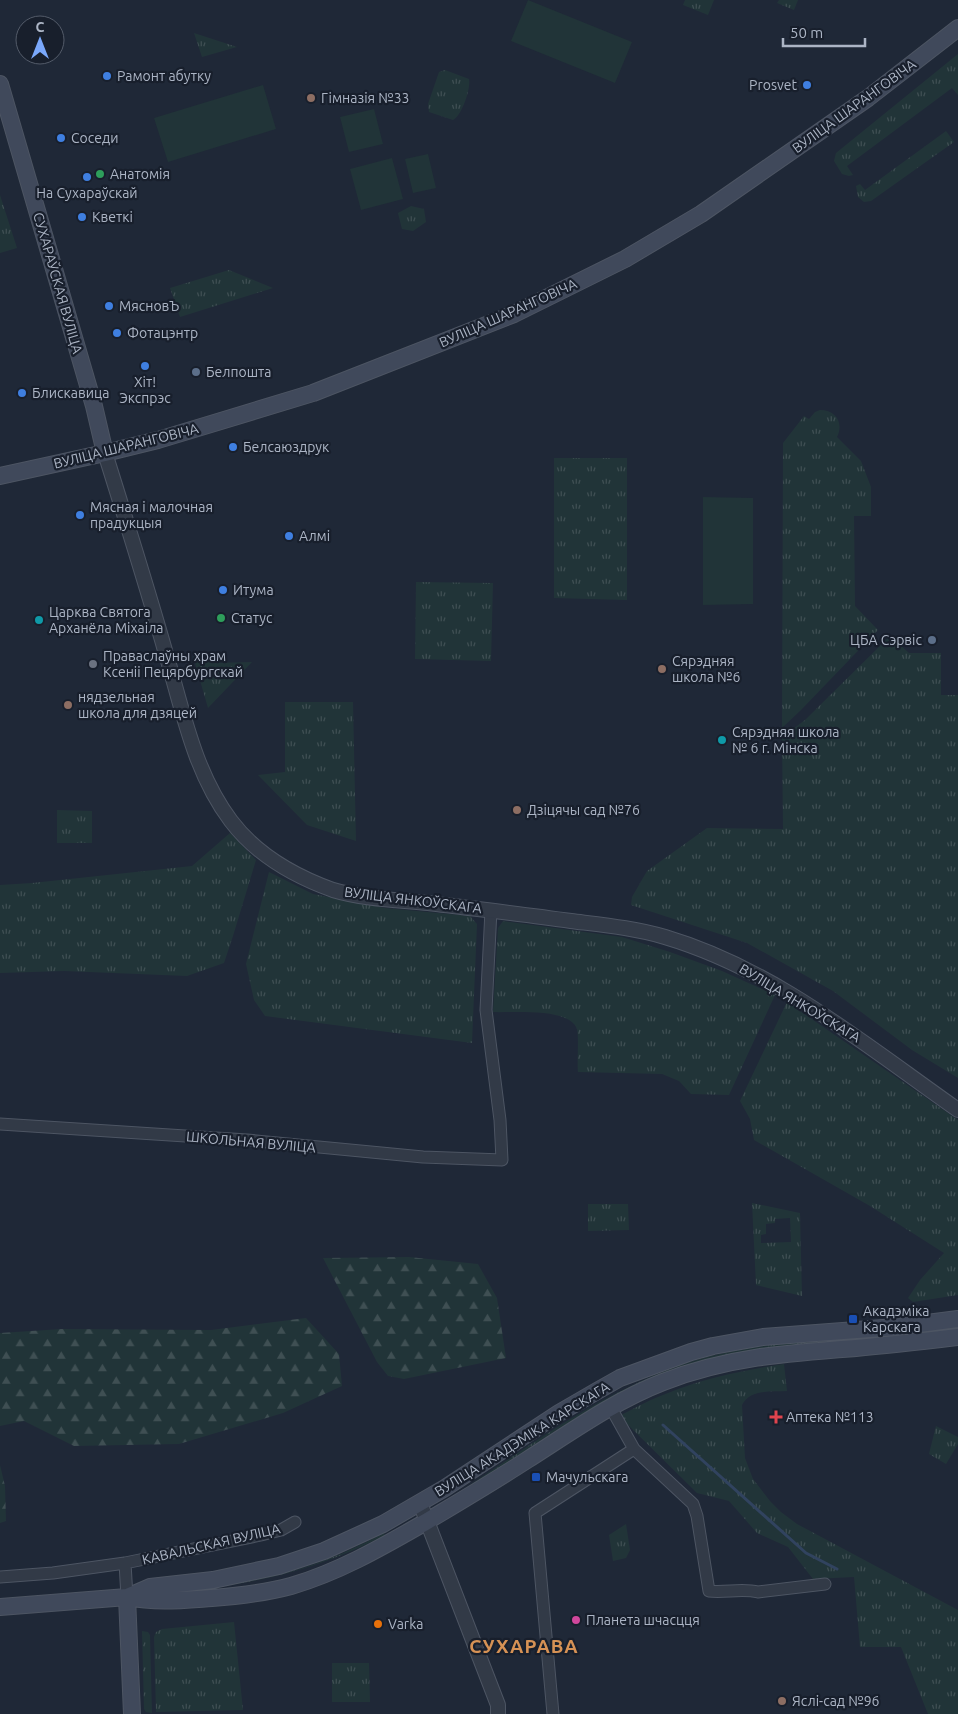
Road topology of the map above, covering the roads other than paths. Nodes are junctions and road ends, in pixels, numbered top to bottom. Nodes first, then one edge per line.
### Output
1 (958, 28) edge
2 (0, 84) edge
3 (105, 453) junction
4 (0, 476) edge
5 (491, 910) junction
6 (958, 1110) edge
7 (0, 1124) edge
8 (958, 1319) edge
9 (958, 1337) edge
10 (611, 1408) junction
11 (634, 1449) junction
12 (420, 1503) junction
13 (428, 1520) junction
14 (295, 1522) dead end
15 (125, 1563) junction
16 (0, 1577) edge
17 (825, 1584) dead end
18 (127, 1597) junction
19 (0, 1607) edge
20 (132, 1714) edge
21 (498, 1714) edge
22 (553, 1714) edge

1 - 3 main road, ВУЛІЦА ШАРАНГОВІЧА
2 - 3 main road, СУХАРАЎСКАЯ ВУЛІЦА
3 - 4 main road, ВУЛІЦА ШАРАНГОВІЧА
3 - 5 street, ВУЛІЦА ЯНКОЎСКАГА
5 - 6 street, ВУЛІЦА ЯНКОЎСКАГА
5 - 7 street, ШКОЛЬНАЯ ВУЛІЦА
8 - 12 main road, ВУЛІЦА АКАДЭМІКА КАРСКАГА
9 - 10 main road, ВУЛІЦА АКАДЭМІКА КАРСКАГА
10 - 11 street
10 - 13 main road, ВУЛІЦА АКАДЭМІКА КАРСКАГА
11 - 17 street
11 - 22 street
12 - 13 street
12 - 18 main road, ВУЛІЦА АКАДЭМІКА КАРСКАГА
13 - 18 main road, ВУЛІЦА АКАДЭМІКА КАРСКАГА
13 - 21 street
14 - 15 street, КАВАЛЬСКАЯ ВУЛІЦА
15 - 16 street, КАВАЛЬСКАЯ ВУЛІЦА
15 - 18 street, КАВАЛЬСКАЯ ВУЛІЦА
18 - 19 main road, ВУЛІЦА АКАДЭМІКА КАРСКАГА
18 - 20 main road

